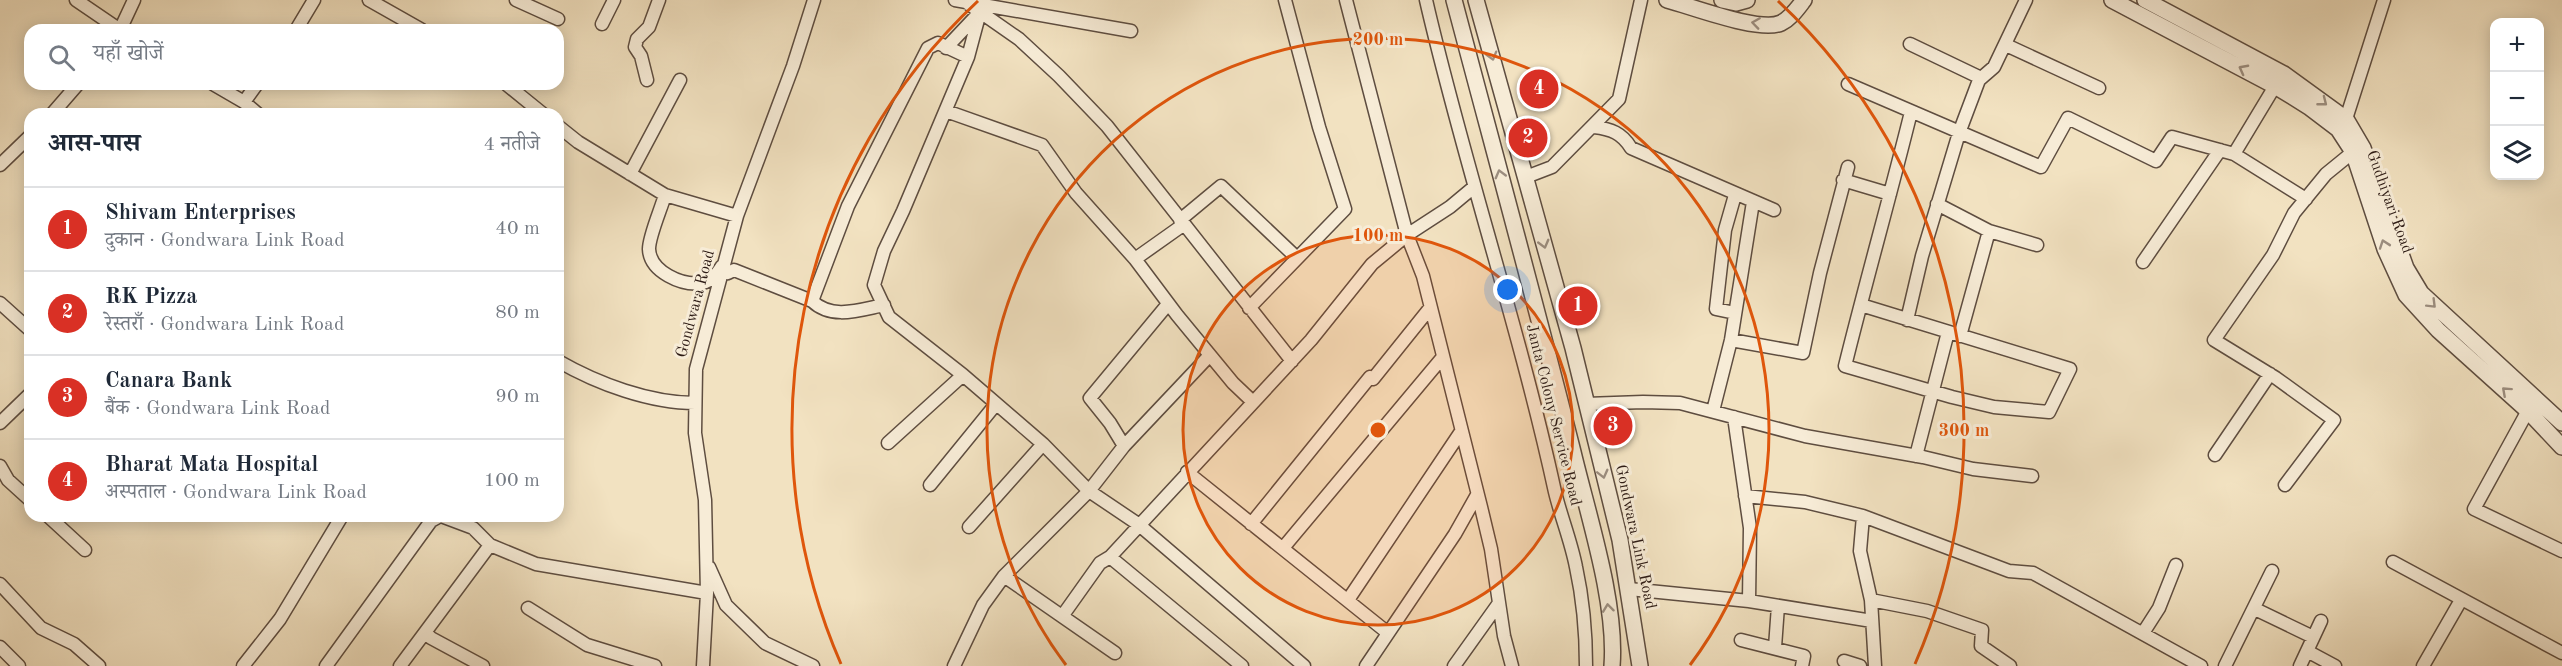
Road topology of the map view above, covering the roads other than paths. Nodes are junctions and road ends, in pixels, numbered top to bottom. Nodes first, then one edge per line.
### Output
1 (76, 0) edge
2 (134, 0) edge
3 (314, 0) edge
4 (369, 0) edge
5 (516, 0) edge
6 (614, 0) edge
7 (659, 0) edge
8 (814, 0) edge
9 (1286, 0) edge
10 (1346, 0) edge
11 (1426, 0) edge
12 (1454, 0) edge
13 (1476, 0) edge
14 (1641, 0) edge
15 (1667, 0) edge
16 (1722, 0) edge
17 (1747, 0) edge
18 (1804, 0) edge
19 (2026, 0) edge
20 (2112, 0) edge
21 (2145, 0) edge
22 (2385, 0) edge
23 (961, 1) edge
24 (980, 12) junction
25 (558, 19) dead end
26 (111, 24) edge
27 (123, 24) edge
28 (300, 24) edge
29 (411, 24) edge
30 (602, 24) dead end
31 (1131, 31) dead end
32 (1910, 44) dead end
33 (2006, 45) junction
34 (946, 48) junction
35 (968, 57) junction
36 (1981, 78) junction
37 (647, 80) dead end
38 (680, 80) dead end
39 (1848, 84) dead end
40 (2275, 86) junction
41 (2099, 88) dead end
42 (73, 90) edge
43 (223, 90) edge
44 (253, 90) edge
45 (513, 90) edge
46 (244, 102) junction
47 (57, 108) edge
48 (251, 108) edge
49 (536, 108) edge
50 (946, 111) junction
51 (1911, 112) junction
52 (2346, 119) junction
53 (1594, 127) junction
54 (564, 131) edge
55 (1959, 133) junction
56 (24, 142) edge
57 (2220, 150) junction
58 (2352, 152) junction
59 (2234, 154) junction
60 (0, 165) edge
61 (1848, 167) dead end
62 (630, 174) junction
63 (1526, 177) junction
64 (1843, 180) junction
65 (1474, 187) junction
66 (1890, 194) junction
67 (665, 195) junction
68 (1735, 195) junction
69 (2306, 199) junction
70 (1753, 202) junction
71 (1937, 204) junction
72 (1774, 210) dead end
73 (737, 216) junction
74 (1182, 222) junction
75 (1989, 231) junction
76 (1407, 235) junction
77 (2037, 245) dead end
78 (1297, 258) junction
79 (1136, 259) junction
80 (2143, 262) dead end
81 (722, 266) junction
82 (812, 301) junction
83 (0, 303) edge
84 (1168, 303) junction
85 (884, 305) junction
86 (1861, 305) junction
87 (1249, 308) junction
88 (1430, 308) junction
89 (1736, 313) junction
90 (1907, 320) junction
91 (24, 325) edge
92 (1954, 334) junction
93 (1731, 340) junction
94 (1210, 355) junction
95 (1442, 358) junction
96 (1292, 361) junction
97 (564, 367) edge
98 (2270, 374) junction
99 (963, 375) junction
100 (1933, 391) junction
101 (2536, 396) junction
102 (24, 400) edge
103 (1253, 402) junction
104 (695, 403) junction
105 (996, 404) junction
106 (1586, 404) junction
107 (1713, 411) junction
108 (2528, 411) junction
109 (1734, 417) junction
110 (0, 423) edge
111 (2562, 423) edge
112 (1460, 433) junction
113 (888, 443) dead end
114 (1043, 444) junction
115 (1124, 446) junction
116 (2562, 447) edge
117 (2215, 455) dead end
118 (1916, 456) junction
119 (0, 466) edge
120 (1187, 472) junction
121 (2032, 476) dead end
122 (930, 485) dead end
123 (2286, 485) dead end
124 (1089, 491) junction
125 (24, 495) edge
126 (1478, 495) junction
127 (1745, 496) junction
128 (1863, 516) junction
129 (55, 522) edge
130 (338, 522) edge
131 (430, 522) edge
132 (457, 522) edge
133 (476, 522) edge
134 (1138, 524) junction
135 (1251, 524) junction
136 (969, 527) dead end
137 (473, 528) junction
138 (490, 545) junction
139 (1283, 548) junction
140 (85, 550) dead end
141 (2562, 550) edge
142 (1110, 557) junction
143 (706, 561) junction
144 (2393, 562) dead end
145 (2176, 565) dead end
146 (2272, 572) dead end
147 (1004, 576) junction
148 (0, 584) edge
149 (1629, 589) junction
150 (707, 593) junction
151 (1348, 600) junction
152 (1871, 600) junction
153 (2461, 600) junction
154 (1749, 601) junction
155 (1499, 603) junction
156 (1778, 606) junction
157 (528, 608) dead end
158 (2255, 609) junction
159 (1063, 615) junction
160 (1872, 621) junction
161 (2320, 621) dead end
162 (426, 633) junction
163 (1388, 633) junction
164 (2143, 633) junction
165 (2313, 637) junction
166 (1741, 639) dead end
167 (0, 647) edge
168 (1775, 647) junction
169 (2307, 651) junction
170 (1115, 653) dead end
171 (2562, 653) edge
172 (1844, 661) dead end
173 (1298, 664) edge
174 (19, 666) edge
175 (99, 666) edge
176 (243, 666) edge
177 (326, 666) edge
178 (400, 666) edge
179 (483, 666) edge
180 (655, 666) edge
181 (703, 666) edge
182 (813, 666) edge
183 (954, 666) edge
184 (1242, 666) edge
185 (1366, 666) edge
186 (1454, 666) edge
187 (1512, 666) edge
188 (1586, 666) edge
189 (1612, 666) edge
190 (1640, 666) edge
191 (1802, 666) edge
192 (1860, 666) edge
193 (1875, 666) edge
194 (2010, 666) edge
195 (2201, 666) edge
196 (2225, 666) edge
197 (2300, 666) edge
198 (2335, 666) edge
199 (2423, 666) edge

1 - 26 street
2 - 27 street
3 - 28 street
4 - 29 street
5 - 25 street
6 - 30 street
7 - 37 street
8 - 73 street, Gondwara Road
9 - 78 street
10 - 76 street
11 - 65 street, Janta Colony Service Road
189 -> 12 street
13 -> 63 street, Gondwara Link Road
14 - 53 street
18 -> 15 street
16 - 17 street
19 - 33 street
40 -> 20 street, Gudhiyari Road
21 -> 52 street, Gudhiyari Road
22 - 52 street
23 - 24 street
23 - 31 street
24 - 34 street
24 - 35 street
24 - 74 street
32 - 36 street
33 - 36 street
33 - 41 street
34 - 35 street
34 - 82 street
35 - 50 street
36 - 55 street
38 - 62 street
39 - 51 street
40 - 58 street, Gudhiyari Road
40 - 59 street
42 - 47 street
43 - 46 street
44 - 46 street
45 - 49 street
46 - 48 street
50 - 79 street
50 - 85 street
51 - 55 street
51 - 66 street
52 -> 101 street, Gudhiyari Road
53 - 63 street
53 - 68 street
54 - 62 street
55 - 57 street
55 - 71 street
56 - 60 street
57 - 59 street
57 - 80 street
58 - 69 street
108 -> 58 street, Gudhiyari Road
59 - 69 street
61 - 64 street
62 - 67 street
63 -> 106 street, Gondwara Link Road
64 - 66 street
64 - 93 street
65 - 76 street
65 - 188 street, Janta Colony Service Road
66 - 86 street
67 - 73 street
67 - 81 street
68 - 70 street
68 - 89 street
69 - 98 street
70 - 72 street
70 - 89 street
71 - 75 street
71 - 90 street
73 - 81 street, Gondwara Road
74 - 78 street
74 - 79 street
74 - 87 street
75 - 77 street
75 - 92 street
76 - 88 street
76 - 96 street
78 - 87 street
79 - 84 street
81 - 82 street
81 - 104 street, Gondwara Road
82 - 85 street
83 - 91 street
84 - 94 street
84 - 115 street
85 - 99 street
86 - 90 street
86 - 100 street
87 - 96 street
88 - 95 street
88 - 135 street
89 - 93 street
90 - 92 street
92 - 100 street
92 - 100 street
93 - 107 street
94 - 103 street
94 - 115 street
95 - 112 street
95 - 139 street
96 - 103 street
97 - 104 street
98 - 117 street
98 - 123 street
99 - 105 street
99 - 113 street
100 - 118 street
101 - 108 street
101 - 111 street, Gudhiyari Road
102 - 110 street
103 - 120 street
104 - 143 street, Gondwara Road
105 - 114 street
105 - 122 street
106 - 107 street
106 -> 149 street, Gondwara Link Road
107 - 109 street
108 - 116 street, Gudhiyari Road
108 - 141 street
109 - 118 street
109 - 127 street
112 - 126 street
112 - 151 street
114 - 124 street
114 - 136 street
115 - 124 street
118 - 121 street
119 - 125 street
120 - 134 street
120 - 135 street
124 - 134 street
124 - 147 street
126 - 155 street
126 - 163 street
127 - 128 street
127 - 154 street
128 - 152 street
128 - 164 street
129 - 140 street
130 - 176 street
131 - 177 street
132 - 137 street
133 - 137 street
134 - 142 street
134 - 173 street
135 - 139 street
137 - 138 street
138 - 150 street
138 - 162 street
139 - 151 street
142 - 159 street
142 - 184 street
143 - 150 street, Gondwara Road
143 - 182 street
144 - 153 street
145 - 164 street
146 - 158 street
147 - 159 street
147 - 183 street
148 - 175 street
149 - 154 street
149 - 190 street, Gondwara Link Road
150 - 181 street, Gondwara Road
151 - 163 street
152 - 160 street
152 - 194 street
153 - 171 street
153 - 199 street
154 - 156 street
155 - 186 street
155 - 187 street
156 - 160 street
156 - 168 street
157 - 180 street
158 - 165 street
158 - 196 street
159 - 170 street
160 - 193 street
161 - 165 street
162 - 178 street
162 - 179 street
163 - 185 street
164 - 195 street
165 - 169 street
166 - 168 street
167 - 174 street
168 - 191 street
169 - 197 street
169 - 198 street
172 - 192 street

